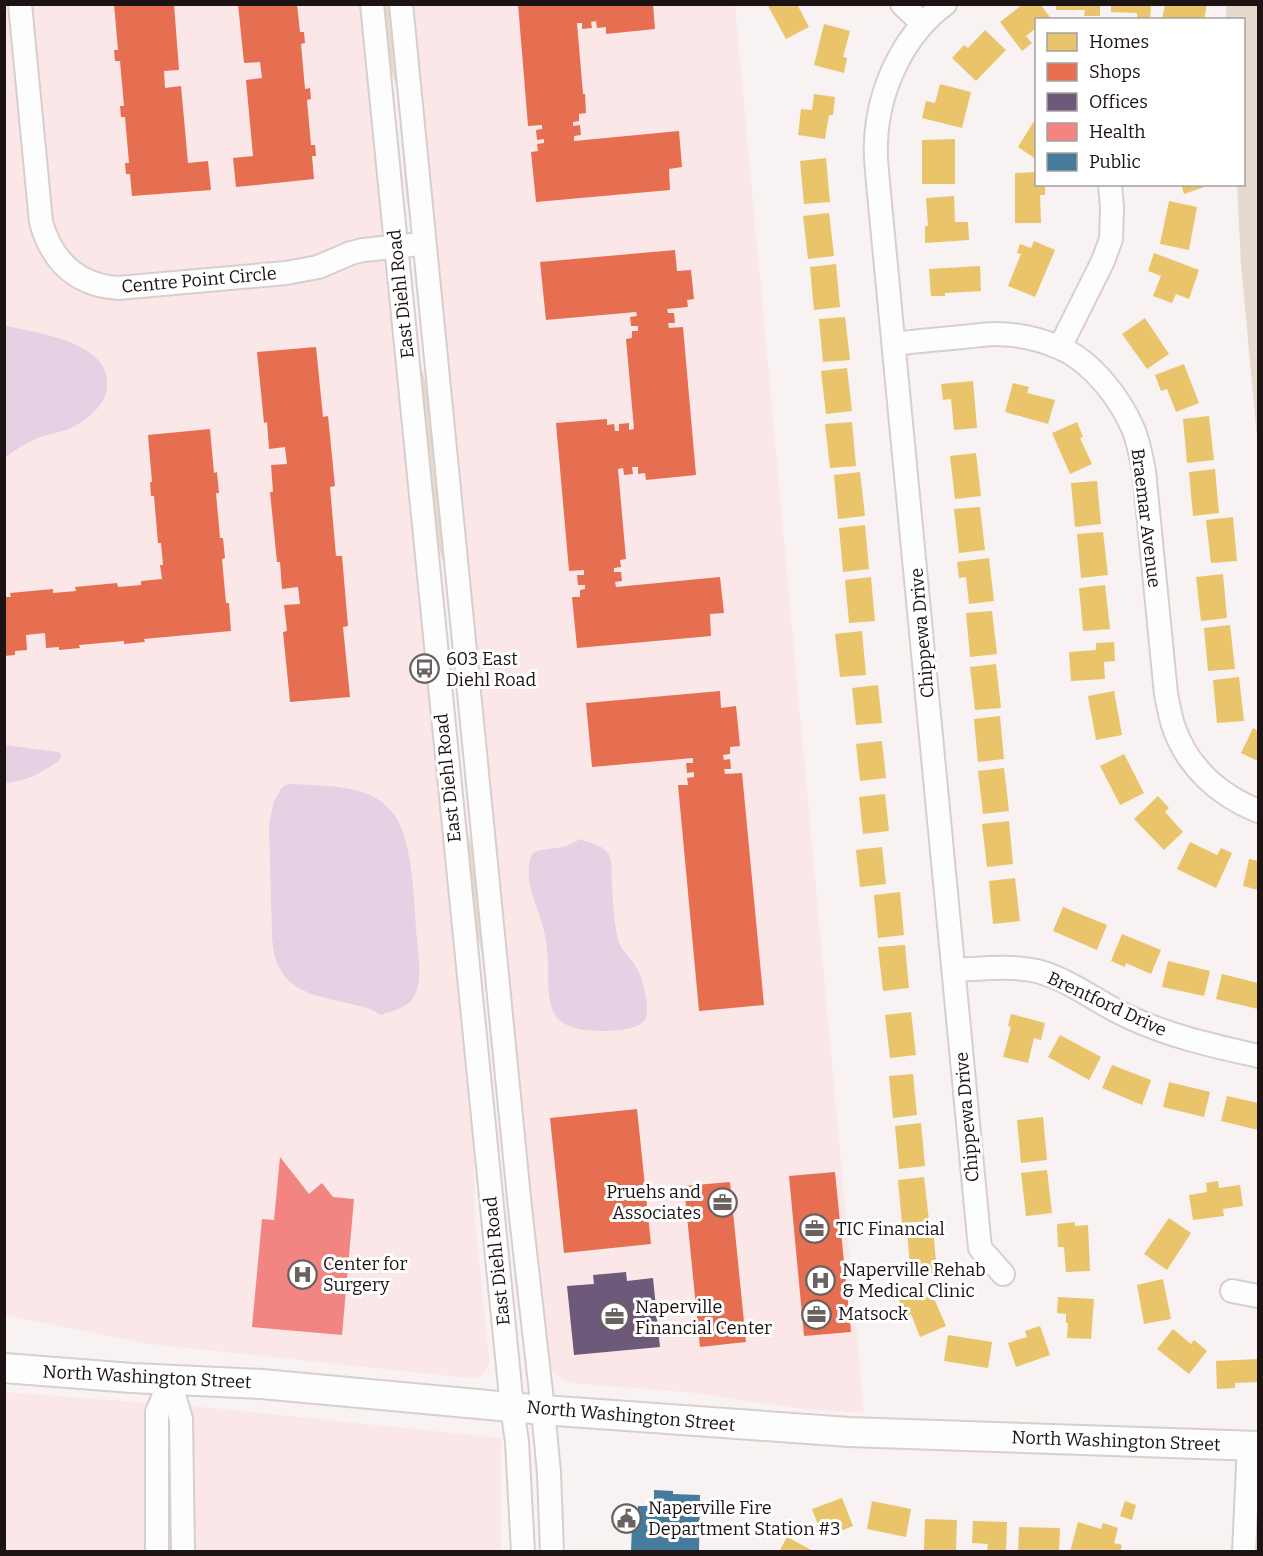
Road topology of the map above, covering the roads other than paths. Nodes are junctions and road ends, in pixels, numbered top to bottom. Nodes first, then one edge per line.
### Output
1 (20, 4) edge
2 (372, 4) edge
3 (401, 4) edge
4 (902, 4) edge
5 (945, 4) edge
6 (923, 24) junction
7 (1110, 186) edge
8 (424, 243) junction
9 (396, 246) junction
10 (894, 344) junction
11 (1060, 347) junction
12 (1258, 811) edge
13 (954, 970) junction
14 (1258, 1056) edge
15 (1004, 1274) dead end
16 (1232, 1291) dead end
17 (1258, 1296) edge
18 (4, 1368) edge
19 (170, 1381) junction
20 (512, 1407) junction
21 (543, 1410) junction
22 (1254, 1445) edge
23 (158, 1551) edge
24 (183, 1551) edge
25 (523, 1551) edge
26 (552, 1551) edge
27 (1244, 1551) edge

1 - 9 street, Centre Point Circle
2 - 9 street, East Diehl Road
3 - 8 street, East Diehl Road
4 - 6 street
5 - 6 street, Chippewa Drive
6 - 10 street, Chippewa Drive
7 - 11 street
8 - 9 street, Centre Point Circle
8 - 21 street, East Diehl Road
9 - 20 street, East Diehl Road
10 - 11 street, Braemar Avenue
10 - 13 street, Chippewa Drive
11 - 12 street, Braemar Avenue
13 - 14 street, Brentford Drive
13 - 15 street, Chippewa Drive
16 - 17 street
18 - 19 main road, North Washington Street
19 - 20 main road, North Washington Street
19 - 23 street
19 - 24 street
20 - 21 main road, North Washington Street
20 - 25 street, East Diehl Road
21 - 22 main road, North Washington Street
21 - 26 street, East Diehl Road
22 - 27 street

